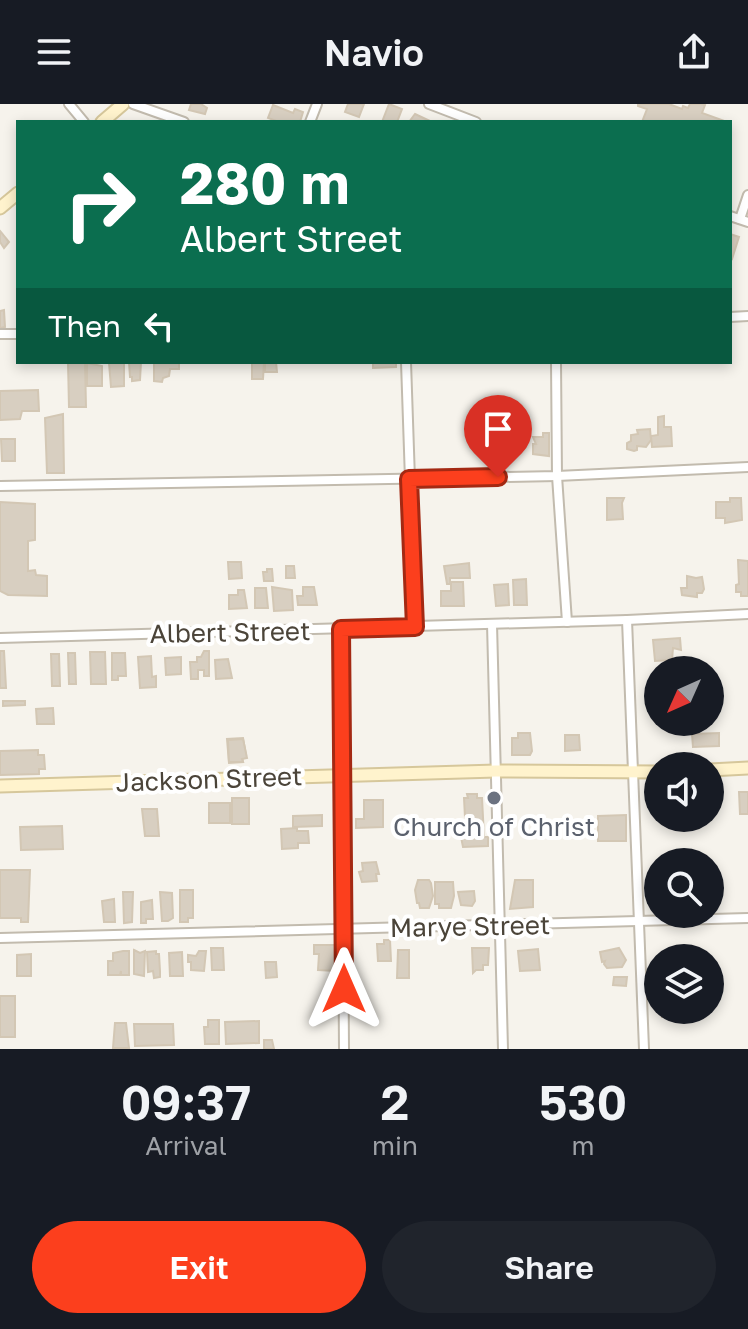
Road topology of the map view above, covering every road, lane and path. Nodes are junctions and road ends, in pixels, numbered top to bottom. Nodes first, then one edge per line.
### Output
1 (69, 104) edge
2 (123, 104) edge
3 (133, 104) edge
4 (429, 104) edge
5 (82, 120) edge
6 (104, 120) edge
7 (178, 120) edge
8 (471, 120) edge
9 (16, 195) edge
10 (748, 195) edge
11 (0, 208) edge
12 (739, 219) edge
13 (406, 364) edge
14 (556, 364) edge
15 (748, 467) edge
16 (557, 476) junction
17 (409, 479) junction
18 (0, 486) edge
19 (748, 614) edge
20 (627, 620) junction
21 (567, 622) junction
22 (492, 624) junction
23 (415, 627) junction
24 (341, 629) junction
25 (0, 638) edge
26 (748, 768) edge
27 (724, 769) edge
28 (496, 771) junction
29 (635, 773) junction
30 (644, 773) edge
31 (342, 775) junction
32 (0, 786) edge
33 (748, 918) edge
34 (640, 921) junction
35 (500, 926) junction
36 (343, 929) junction
37 (0, 938) edge
38 (344, 1049) edge
39 (503, 1049) edge
40 (644, 1049) edge

1 - 5 street
2 - 6 main road
3 - 7 street
4 - 8 street
9 - 11 main road
10 - 12 street
13 - 17 street
14 - 16 street
15 - 16 street
16 - 17 street
16 - 21 street
17 - 18 street
17 - 23 street
19 - 20 street, Albert Street
20 - 21 street, Albert Street
20 - 29 street
21 - 22 street, Albert Street
22 - 23 street, Albert Street
22 - 28 street
23 - 24 street, Albert Street
24 - 25 street, Albert Street
24 - 31 street
26 - 27 main road
28 - 29 main road, Jackson Street
28 - 31 main road, Jackson Street
28 - 35 street
29 - 30 main road, Jackson Street
29 - 34 street
31 - 32 main road, Jackson Street
31 - 36 street
33 - 34 street, Marye Street
34 - 35 street, Marye Street
34 - 40 street
35 - 36 street, Marye Street
35 - 39 street
36 - 37 street, Marye Street
36 - 38 street

